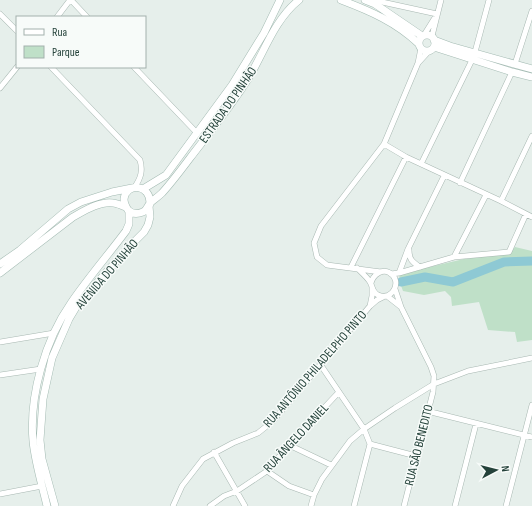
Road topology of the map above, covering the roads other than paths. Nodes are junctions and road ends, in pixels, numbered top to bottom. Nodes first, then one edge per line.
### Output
1 (71, 0) edge
2 (280, 0) edge
3 (299, 0) edge
4 (341, 0) edge
5 (365, 0) edge
6 (373, 0) edge
7 (441, 0) edge
8 (489, 0) edge
9 (532, 11) edge
10 (0, 14) edge
11 (58, 16) edge
12 (86, 16) edge
13 (436, 16) junction
14 (16, 30) edge
15 (423, 36) junction
16 (432, 44) junction
17 (420, 46) junction
18 (475, 52) junction
19 (472, 60) junction
20 (418, 63) junction
21 (515, 64) junction
22 (16, 68) edge
23 (52, 68) edge
24 (135, 68) edge
25 (532, 69) edge
26 (512, 72) junction
27 (532, 77) edge
28 (0, 88) edge
29 (196, 133) junction
30 (532, 136) edge
31 (384, 144) junction
32 (406, 157) junction
33 (421, 164) junction
34 (444, 176) junction
35 (460, 183) junction
36 (133, 188) junction
37 (143, 189) junction
38 (486, 195) junction
39 (501, 201) junction
40 (149, 205) junction
41 (127, 209) junction
42 (526, 214) junction
43 (532, 217) edge
44 (408, 249) junction
45 (454, 258) junction
46 (0, 264) edge
47 (350, 267) junction
48 (420, 267) junction
49 (357, 268) junction
50 (381, 272) junction
51 (399, 272) junction
52 (0, 274) edge
53 (391, 274) junction
54 (372, 285) junction
55 (395, 288) junction
56 (386, 296) junction
57 (370, 306) junction
58 (401, 307) junction
59 (54, 333) junction
60 (0, 342) edge
61 (532, 358) edge
62 (320, 364) junction
63 (41, 369) junction
64 (0, 375) edge
65 (434, 384) junction
66 (339, 392) junction
67 (532, 405) edge
68 (427, 411) junction
69 (476, 424) junction
70 (364, 429) junction
71 (525, 436) junction
72 (532, 437) edge
73 (370, 444) junction
74 (289, 445) junction
75 (214, 452) junction
76 (416, 456) junction
77 (331, 465) junction
78 (267, 471) junction
79 (42, 486) junction
80 (237, 491) junction
81 (0, 494) edge
82 (314, 495) junction
83 (48, 506) edge
84 (55, 506) edge
85 (173, 506) edge
86 (210, 506) edge
87 (245, 506) edge
88 (311, 506) edge
89 (354, 506) edge
90 (404, 506) edge
91 (455, 506) edge
92 (506, 506) edge

1 - 11 street
1 - 12 street
2 - 29 street, ESTRADA DO PINHÃO
3 - 40 street, ESTRADA DO PINHÃO
4 - 17 street
5 - 15 street
6 - 13 street
7 - 13 street
8 - 18 street
9 - 21 street
10 - 14 street
13 - 15 street
13 - 16 street
15 - 16 street
15 - 17 street
16 - 17 street
16 - 18 street
16 - 19 street
16 - 20 street
17 - 20 street
18 - 21 street
19 - 26 street
19 - 33 street
20 - 31 street
21 - 25 street
22 - 28 street
23 - 36 street
24 - 29 street
26 - 27 street
26 - 35 street
29 - 37 street, ESTRADA DO PINHÃO
30 - 39 street
31 - 32 street
31 - 47 street
32 - 33 street
32 - 47 street
33 - 34 street
34 - 35 street
34 - 44 street
35 - 38 street
36 - 37 street
36 - 41 street
36 - 46 street
37 - 40 street
38 - 39 street
38 - 45 street
39 - 42 street
40 - 41 street
40 - 84 street, AVENIDA DO PINHÃO
41 - 52 street
41 - 59 street
42 - 43 street
42 - 45 street
44 - 48 street
44 - 51 street
45 - 48 street
47 - 49 street
48 - 51 street
49 - 50 street
49 - 54 street
50 - 53 street
50 - 54 street
51 - 53 street
53 - 55 street
54 - 56 street
54 - 57 street
55 - 56 street
55 - 58 street
56 - 57 street, RUA ANTÔNIO PHILADELPHO PINTO
56 - 58 street
57 - 62 street, RUA ANTÔNIO PHILADELPHO PINTO
58 - 65 street
59 - 60 street
59 - 63 street
61 - 65 street
62 - 66 street
62 - 75 street, RUA ANTÔNIO PHILADELPHO PINTO
63 - 64 street
63 - 79 street
65 - 68 street, RUA SÃO BENEDITO
65 - 70 street
66 - 70 street
66 - 74 street, RUA ÂNGELO DANIEL
67 - 71 street
68 - 69 street
68 - 76 street, RUA SÃO BENEDITO
69 - 71 street
69 - 91 street
70 - 73 street
70 - 77 street
71 - 72 street
71 - 92 street
73 - 76 street
73 - 89 street
74 - 77 street
74 - 78 street, RUA ÂNGELO DANIEL
75 - 80 street
75 - 85 street, RUA ANTÔNIO PHILADELPHO PINTO
76 - 90 street, RUA SÃO BENEDITO
77 - 82 street
78 - 80 street, RUA ÂNGELO DANIEL
78 - 82 street
79 - 81 street
79 - 83 street
80 - 86 street, RUA ÂNGELO DANIEL
80 - 87 street
82 - 88 street

